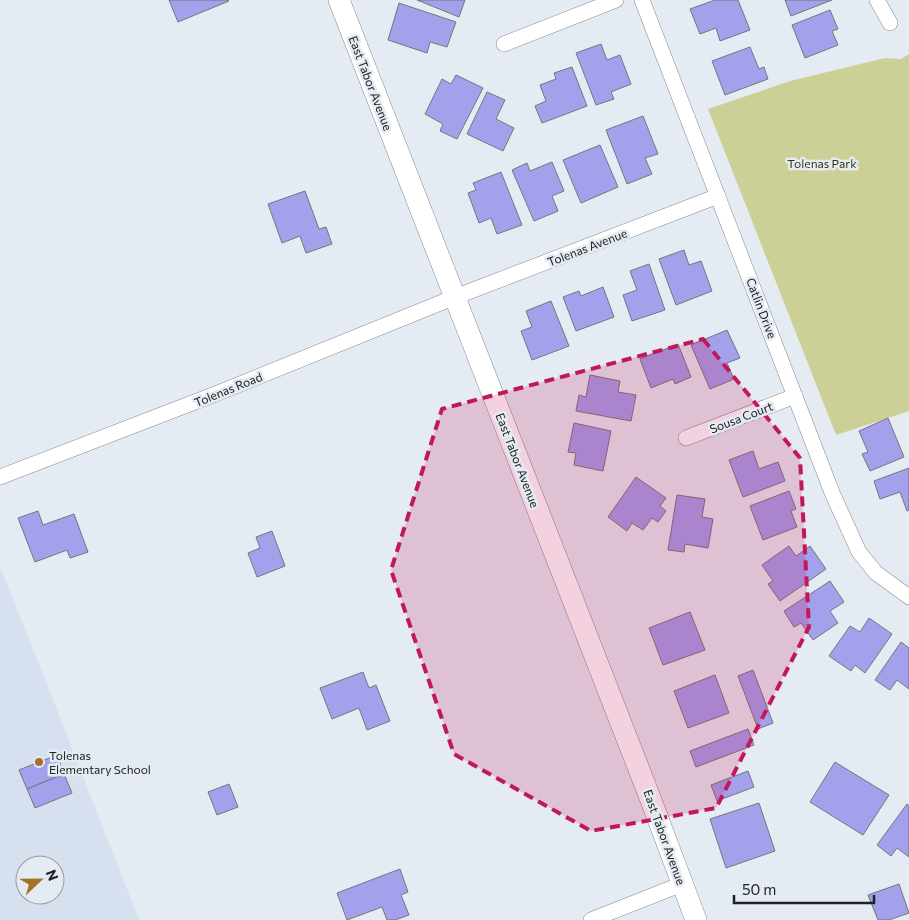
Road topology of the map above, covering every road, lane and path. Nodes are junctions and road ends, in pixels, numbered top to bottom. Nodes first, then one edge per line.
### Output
1 (339, 0) edge
2 (616, 0) edge
3 (642, 0) edge
4 (877, 0) edge
5 (890, 23) dead end
6 (504, 44) dead end
7 (718, 196) junction
8 (455, 297) junction
9 (795, 396) junction
10 (686, 438) dead end
11 (0, 477) edge
12 (909, 597) edge
13 (682, 884) junction
14 (591, 920) edge
15 (696, 920) edge

1 - 8 main road, East Tabor Avenue
2 - 6 street
3 - 7 street, Catlin Drive
4 - 5 street
7 - 8 street, Tolenas Avenue
7 - 9 street, Catlin Drive
8 - 11 street, Tolenas Road
8 - 13 main road, East Tabor Avenue
9 - 10 street, Sousa Court
9 - 12 street, Catlin Drive
13 - 14 street
13 - 15 main road, East Tabor Avenue

